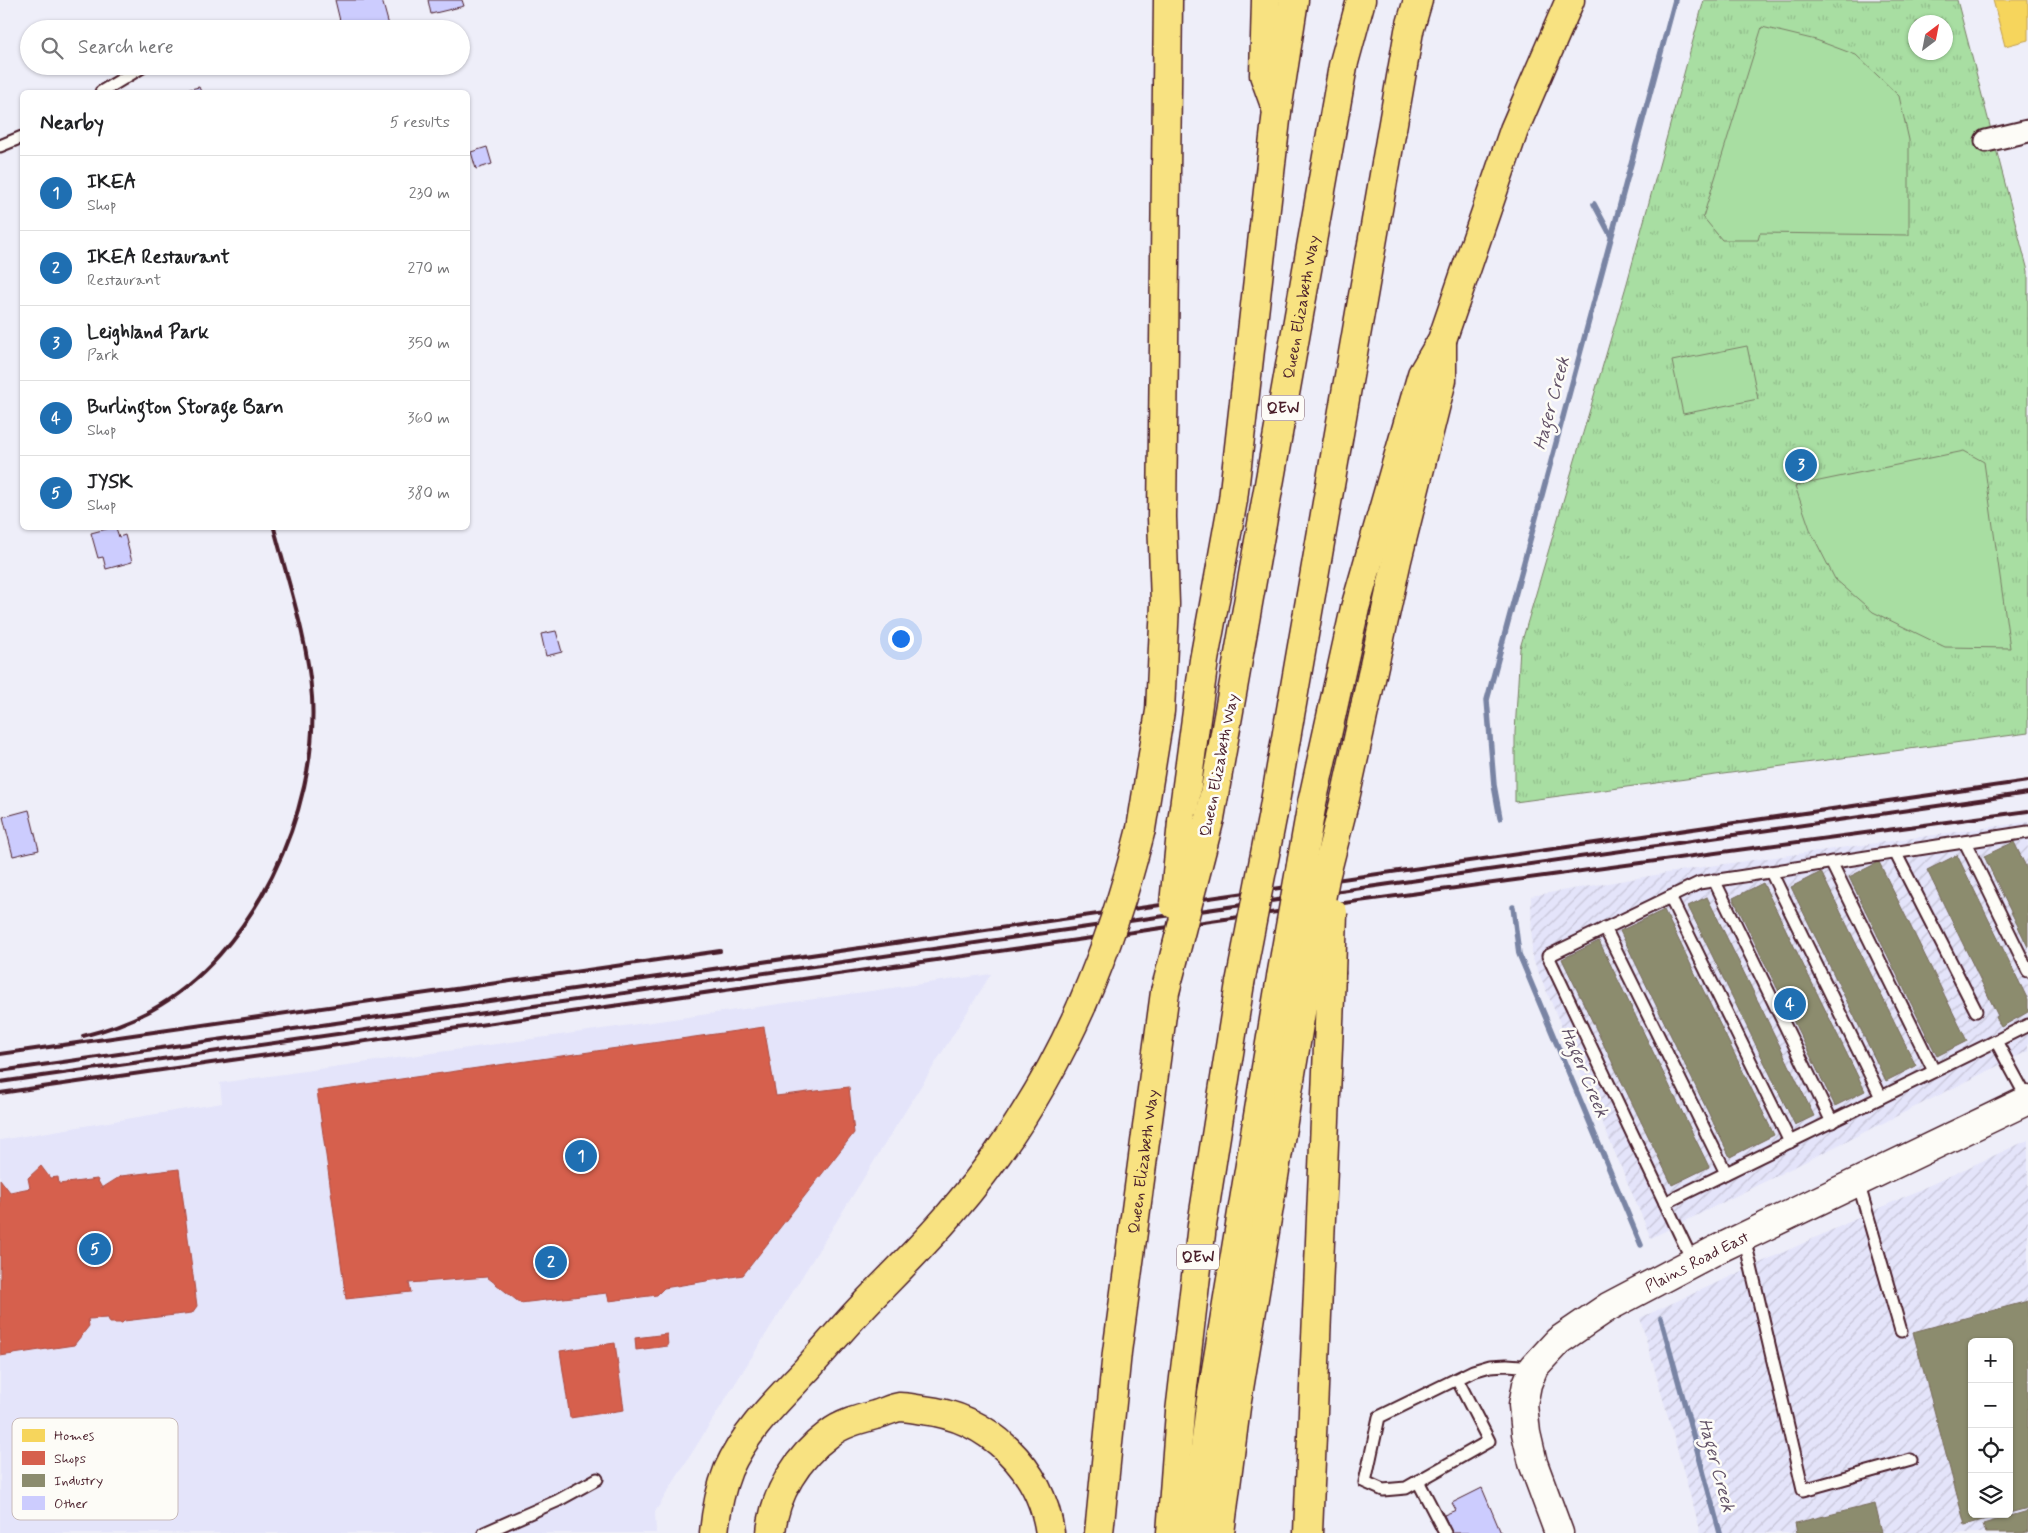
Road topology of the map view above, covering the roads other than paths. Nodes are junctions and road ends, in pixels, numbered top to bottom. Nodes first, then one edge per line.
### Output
1 (1168, 0) edge
2 (1266, 0) edge
3 (1294, 0) edge
4 (1361, 0) edge
5 (1418, 0) edge
6 (1570, 0) edge
7 (129, 75) edge
8 (104, 90) edge
9 (1277, 111) junction
10 (2028, 131) edge
11 (20, 139) edge
12 (1986, 141) dead end
13 (0, 146) edge
14 (1442, 340) junction
15 (2026, 836) edge
16 (1965, 842) junction
17 (1895, 852) junction
18 (1832, 862) junction
19 (1771, 872) junction
20 (1714, 880) junction
21 (1670, 897) junction
22 (1604, 928) junction
23 (2028, 970) edge
24 (1306, 976) junction
25 (1165, 992) junction
26 (1976, 1011) dead end
27 (2028, 1025) edge
28 (1996, 1041) junction
29 (1934, 1071) junction
30 (1881, 1097) junction
31 (2028, 1100) edge
32 (1832, 1122) junction
33 (1790, 1142) junction
34 (1726, 1173) junction
35 (1858, 1182) junction
36 (1665, 1203) junction
37 (1744, 1237) junction
38 (1693, 1262) junction
39 (1901, 1331) dead end
40 (1534, 1367) junction
41 (1457, 1379) junction
42 (1911, 1460) dead end
43 (597, 1480) dead end
44 (1418, 1481) junction
45 (484, 1533) edge
46 (714, 1533) edge
47 (771, 1533) edge
48 (1050, 1533) edge
49 (1099, 1533) edge
50 (1171, 1533) edge
51 (1195, 1533) edge
52 (1220, 1533) edge
53 (1308, 1533) edge
54 (1445, 1533) edge
55 (1559, 1533) edge

1 - 46 highway, bridge
2 - 9 highway
3 - 9 highway
4 - 25 highway, Queen Elizabeth Way / QEW, bridge
5 - 50 highway, QEW, bridge
6 - 14 highway
7 - 8 lane
9 - 25 highway, bridge
10 - 12 street
11 - 13 lane
14 - 24 highway, bridge
14 - 24 highway, bridge
15 - 16 lane
16 - 17 lane
16 - 23 lane
17 - 18 lane
17 - 26 lane
18 - 19 lane
18 - 29 lane
19 - 20 lane
19 - 30 lane
20 - 21 lane
20 - 32 lane
21 - 22 lane
21 - 33 lane
22 - 34 lane
22 - 36 lane
24 - 51 highway
24 - 52 highway
24 - 53 highway
25 - 49 highway, Queen Elizabeth Way / QEW
27 - 28 lane
28 - 29 lane
28 - 31 lane
29 - 30 lane
30 - 32 lane
31 - 35 main road, Plains Road East
32 - 33 lane
33 - 34 lane
34 - 36 lane
35 - 37 main road, Plains Road East
35 - 39 lane
36 - 38 lane
37 - 38 main road, Plains Road East
37 - 42 lane
38 - 40 main road, Plains Road East
40 - 41 lane
40 - 55 main road, Plains Road East
41 - 44 lane
41 - 44 lane
43 - 45 lane
44 - 54 lane
47 - 48 highway

